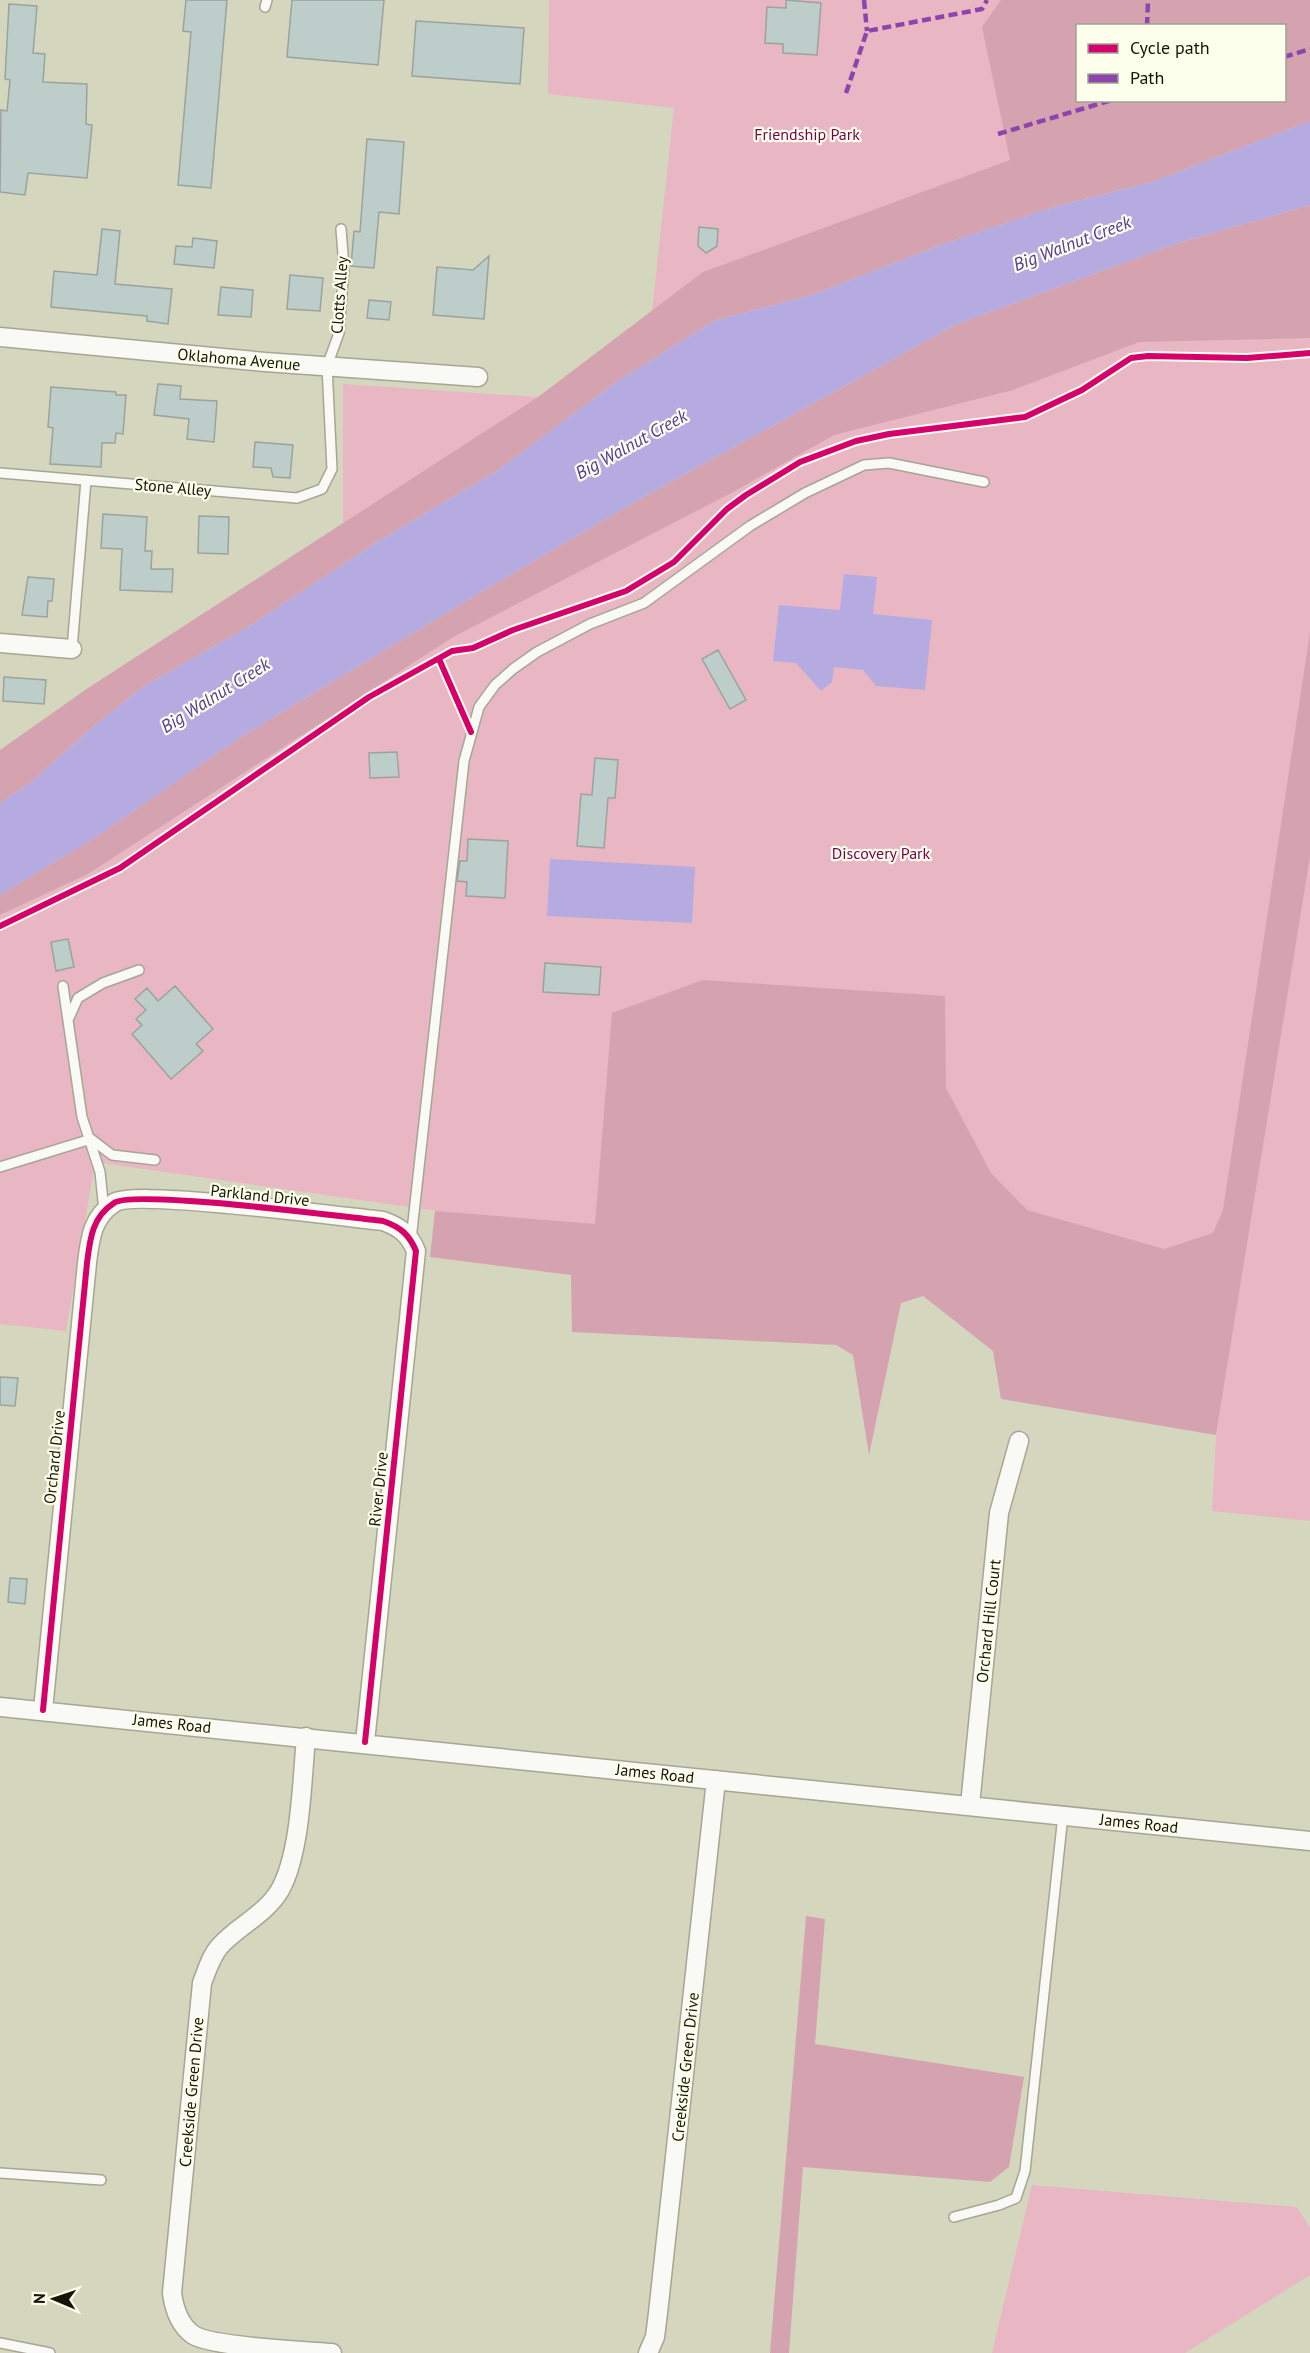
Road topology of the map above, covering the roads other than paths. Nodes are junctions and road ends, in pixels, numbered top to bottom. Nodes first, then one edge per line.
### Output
1 (341, 229) dead end
2 (0, 337) edge
3 (327, 366) junction
4 (478, 377) dead end
5 (332, 469) joint
6 (0, 473) edge
7 (86, 480) junction
8 (984, 482) dead end
9 (0, 643) edge
10 (72, 650) joint
11 (139, 970) dead end
12 (63, 986) dead end
13 (68, 1020) junction
14 (91, 1139) junction
15 (155, 1160) dead end
16 (0, 1167) edge
17 (104, 1211) junction
18 (411, 1240) junction
19 (1019, 1440) dead end
20 (0, 1707) edge
21 (43, 1710) junction
22 (306, 1737) junction
23 (365, 1742) junction
24 (717, 1780) junction
25 (970, 1805) junction
26 (1063, 1815) junction
27 (1310, 1841) edge
28 (0, 2173) edge
29 (101, 2180) dead end
30 (954, 2217) dead end
31 (0, 2343) edge
32 (50, 2353) edge
33 (332, 2353) edge
34 (648, 2353) edge

1 - 3 lane, Clotts Alley
2 - 3 street, Oklahoma Avenue
3 - 4 street, Oklahoma Avenue
3 - 5 lane, Clotts Alley
5 - 7 lane, Stone Alley
6 - 7 lane, Stone Alley
7 - 10 lane
8 - 18 lane
9 - 10 street
11 - 13 lane
12 - 13 lane
13 - 14 lane
14 - 15 lane
14 - 16 lane
14 - 17 lane
17 - 18 street, Parkland Drive
17 - 21 street, Orchard Drive
18 - 23 street, River Drive
19 - 25 street, Orchard Hill Court
20 - 21 street, James Road
21 - 22 street, James Road
22 - 23 street, James Road
22 - 33 street, Creekside Green Drive
23 - 24 street, James Road
24 - 25 street, James Road
24 - 34 street, Creekside Green Drive
25 - 26 street, James Road
26 - 27 street, James Road
26 - 30 lane
28 - 29 lane
31 - 32 lane

